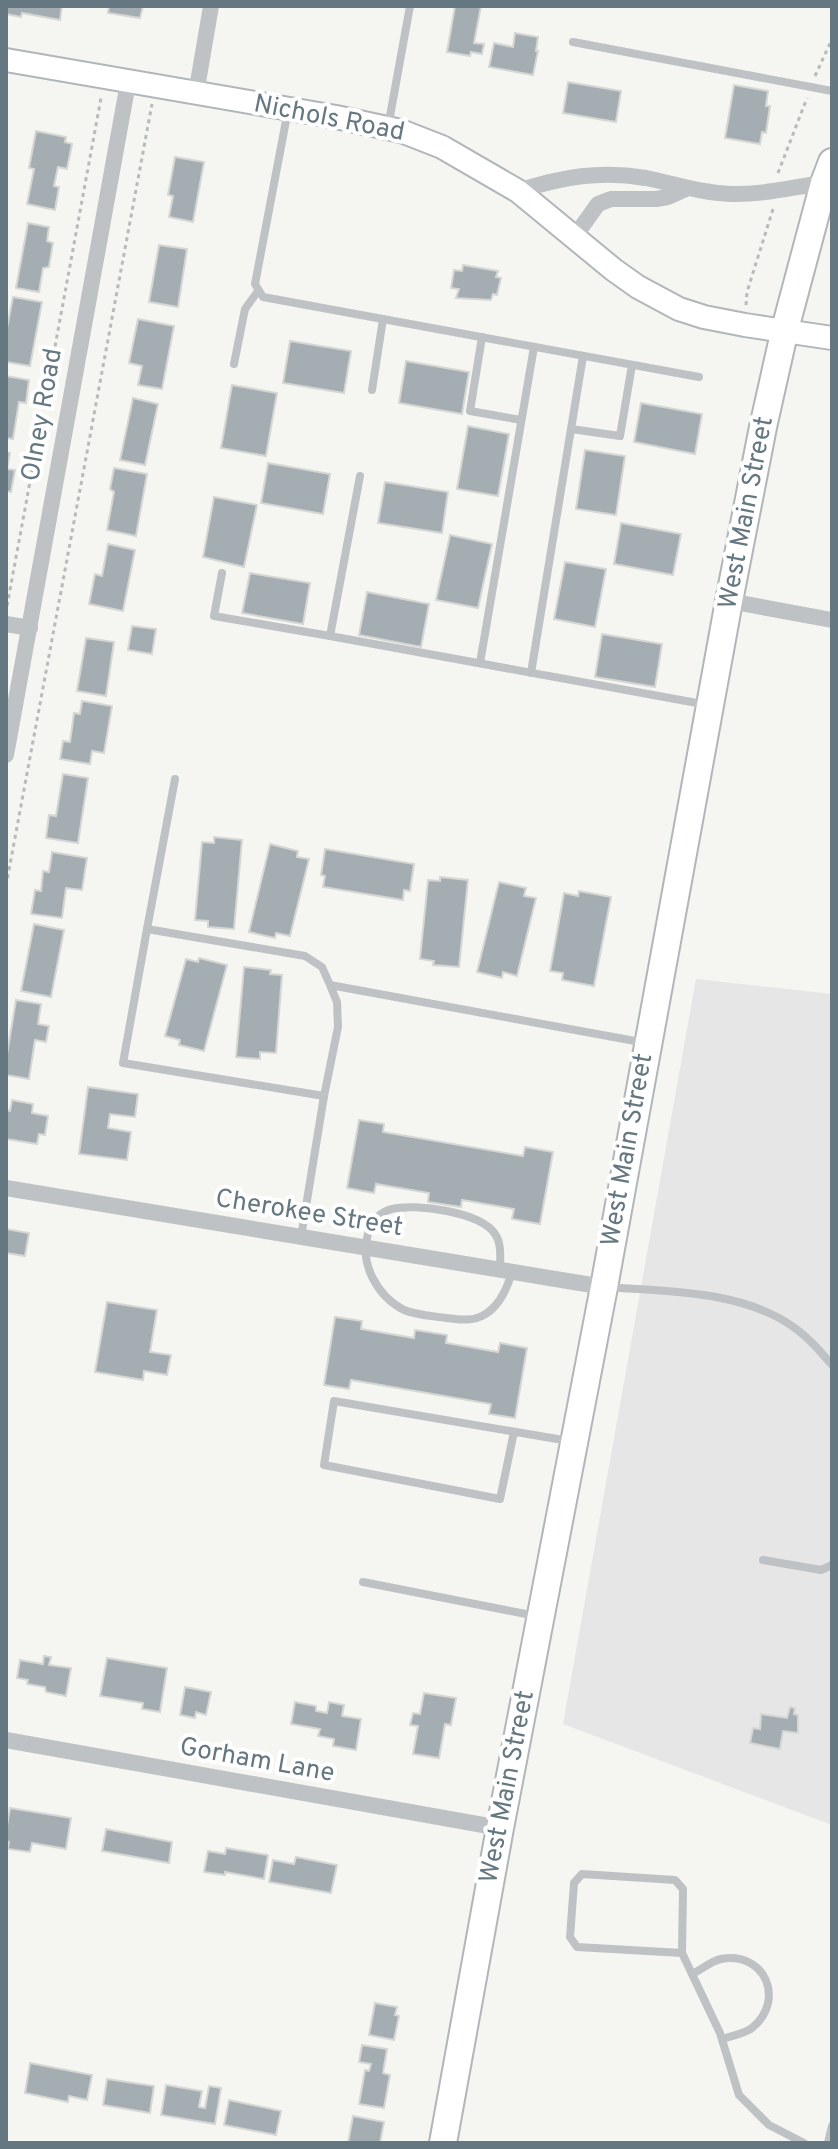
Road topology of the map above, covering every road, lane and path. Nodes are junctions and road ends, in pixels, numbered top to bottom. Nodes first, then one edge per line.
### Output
1 (211, 6) edge
2 (410, 6) edge
3 (573, 42) dead end
4 (6, 60) edge
5 (104, 78) junction
6 (128, 83) junction
7 (156, 87) junction
8 (832, 91) edge
9 (196, 94) junction
10 (288, 109) junction
11 (388, 128) junction
12 (828, 172) edge
13 (686, 189) junction
14 (518, 191) junction
15 (575, 236) junction
16 (258, 291) junction
17 (383, 319) junction
18 (785, 329) junction
19 (482, 337) junction
20 (832, 338) edge
21 (534, 347) junction
22 (583, 356) junction
23 (234, 364) dead end
24 (632, 365) junction
25 (699, 377) dead end
26 (372, 390) dead end
27 (521, 420) junction
28 (571, 429) junction
29 (360, 476) dead end
30 (222, 573) dead end
31 (729, 601) junction
32 (6, 613) edge
33 (832, 620) edge
34 (6, 624) edge
35 (30, 628) junction
36 (330, 636) junction
37 (480, 663) junction
38 (531, 673) junction
39 (710, 705) junction
40 (6, 755) edge
41 (175, 779) dead end
42 (6, 886) edge
43 (147, 929) junction
44 (330, 985) junction
45 (647, 1043) junction
46 (324, 1096) junction
47 (6, 1188) edge
48 (301, 1237) junction
49 (364, 1247) junction
50 (506, 1271) junction
51 (604, 1287) junction
52 (832, 1365) edge
53 (514, 1432) junction
54 (574, 1442) junction
55 (763, 1560) dead end
56 (832, 1565) edge
57 (363, 1582) dead end
58 (540, 1617) junction
59 (6, 1740) edge
60 (500, 1828) junction
61 (682, 1953) junction
62 (692, 1974) junction
63 (722, 2039) junction
64 (832, 2126) edge
65 (443, 2143) edge
66 (804, 2143) edge
67 (828, 2143) edge

1 - 9 street
2 - 11 lane
3 - 8 lane
4 - 5 street, Nichols Road
5 - 6 street, Nichols Road
5 - 32 path
6 - 7 street, Nichols Road
6 - 35 street, Olney Road
7 - 9 street, Nichols Road
7 - 42 path
9 - 10 street, Nichols Road
10 - 11 street, Nichols Road
10 - 16 lane
11 - 14 street, Nichols Road
12 - 13 street
12 - 18 main road, West Main Street
13 - 14 street
13 - 15 street
14 - 15 street, Nichols Road
15 - 18 street, Nichols Road
16 - 17 lane
16 - 23 lane
17 - 19 lane
17 - 26 lane
18 - 20 street, Nichols Road
18 - 31 main road, West Main Street
19 - 21 lane
19 - 27 lane
21 - 22 lane
21 - 27 lane
22 - 24 lane
22 - 28 lane
24 - 25 lane
24 - 28 lane
27 - 37 lane
28 - 38 lane
29 - 36 lane
30 - 36 lane
31 - 33 street
31 - 39 main road, West Main Street
34 - 35 street
35 - 40 street, Olney Road
36 - 37 lane
37 - 38 lane
38 - 39 lane
39 - 45 main road, West Main Street
41 - 43 lane
43 - 44 lane
43 - 46 lane
44 - 45 lane
44 - 46 lane
45 - 51 main road, West Main Street
46 - 48 lane
47 - 48 street, Cherokee Street
48 - 49 street, Cherokee Street
49 - 50 street, Cherokee Street
49 - 50 lane
49 - 50 lane
50 - 51 street, Cherokee Street
51 - 52 lane
51 - 54 main road, West Main Street
53 - 53 lane
53 - 54 lane
54 - 58 main road, West Main Street
55 - 56 lane
57 - 58 lane
58 - 60 main road, West Main Street
59 - 60 street, Gorham Lane
60 - 65 main road, West Main Street
61 - 61 lane
61 - 62 lane
62 - 63 lane
62 - 63 lane
63 - 66 lane
64 - 67 lane

